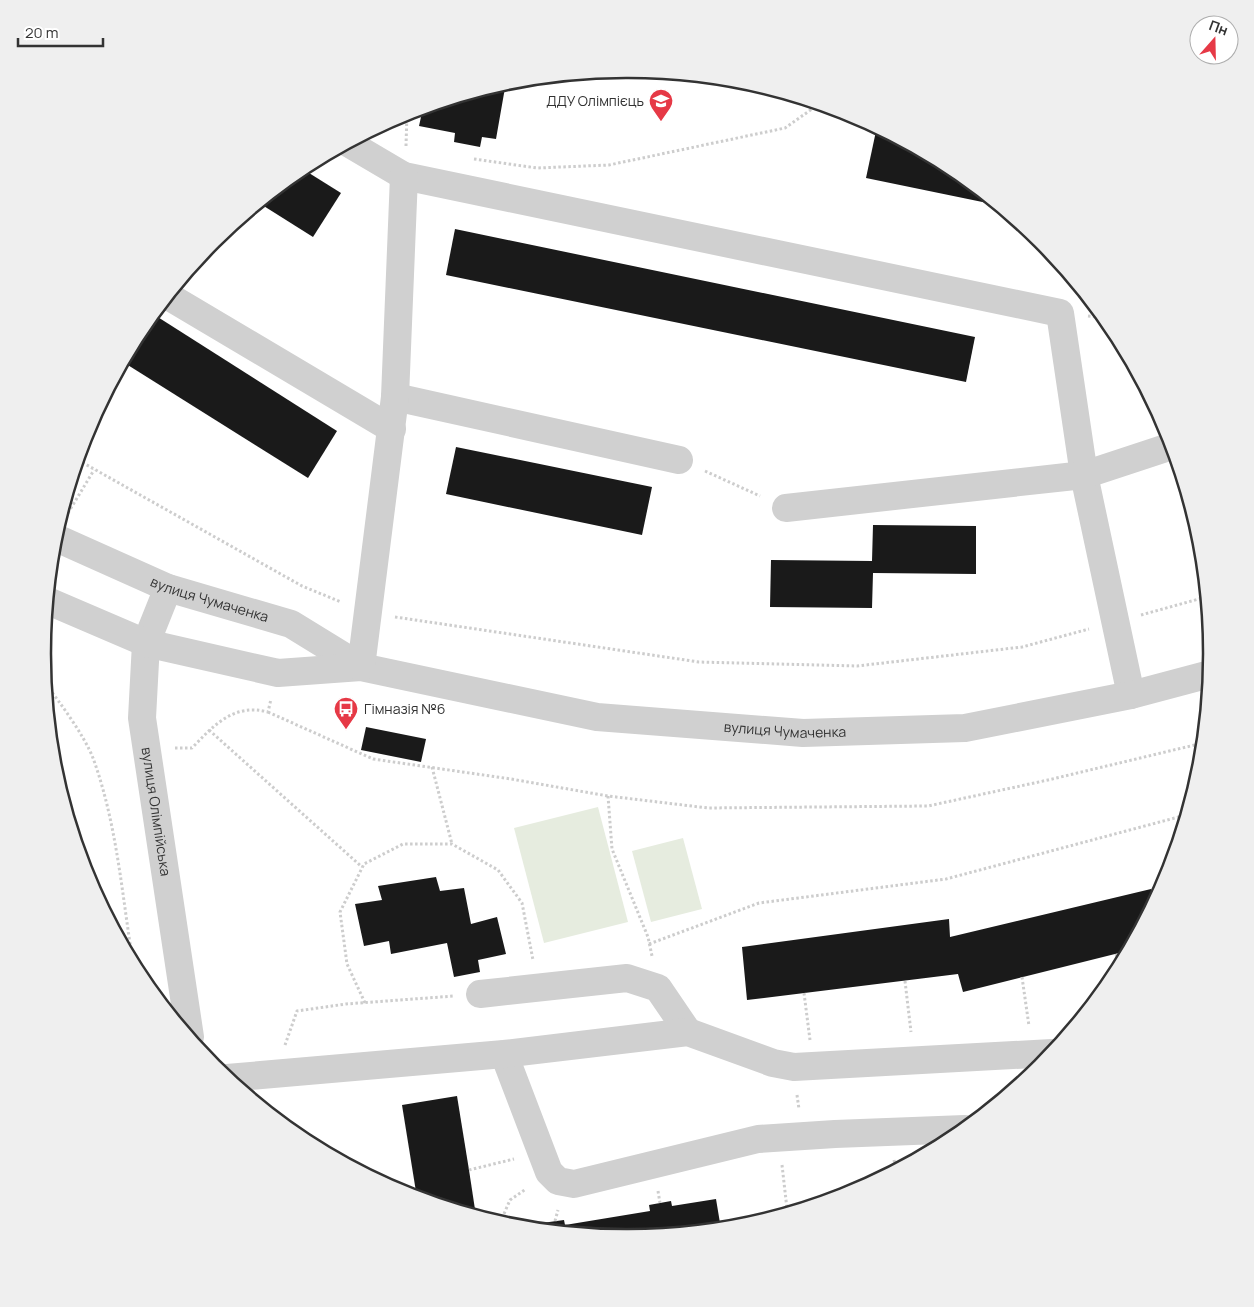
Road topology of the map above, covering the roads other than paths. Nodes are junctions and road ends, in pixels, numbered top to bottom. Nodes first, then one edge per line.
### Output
1 (354, 147) edge
2 (404, 176) junction
3 (173, 299) edge
4 (395, 397) junction
5 (392, 429) junction
6 (1165, 448) edge
7 (679, 460) road end
8 (1084, 475) junction
9 (786, 508) road end
10 (62, 541) edge
11 (168, 588) junction
12 (53, 603) edge
13 (146, 643) junction
14 (361, 667) junction
15 (1202, 676) edge
16 (1131, 695) junction
17 (480, 994) road end
18 (188, 1026) edge
19 (688, 1032) junction
20 (504, 1054) junction
21 (1040, 1054) edge
22 (237, 1077) edge
23 (952, 1129) edge

1 - 2 street
2 - 4 street
2 - 8 street
3 - 5 street
4 - 5 street
4 - 7 street
5 - 14 street
6 - 8 street
8 - 9 street
8 - 16 street
10 - 11 street, вулиця Чумаченка
11 - 13 street, вулиця Олімпійська
11 - 14 street, вулиця Чумаченка
12 - 13 street, вулиця Чумаченка
13 - 14 street, вулиця Чумаченка
13 - 18 street, вулиця Олімпійська
14 - 16 street, вулиця Чумаченка
15 - 16 street, вулиця Чумаченка
17 - 19 street
19 - 20 street
19 - 21 street
20 - 22 street
20 - 23 street

